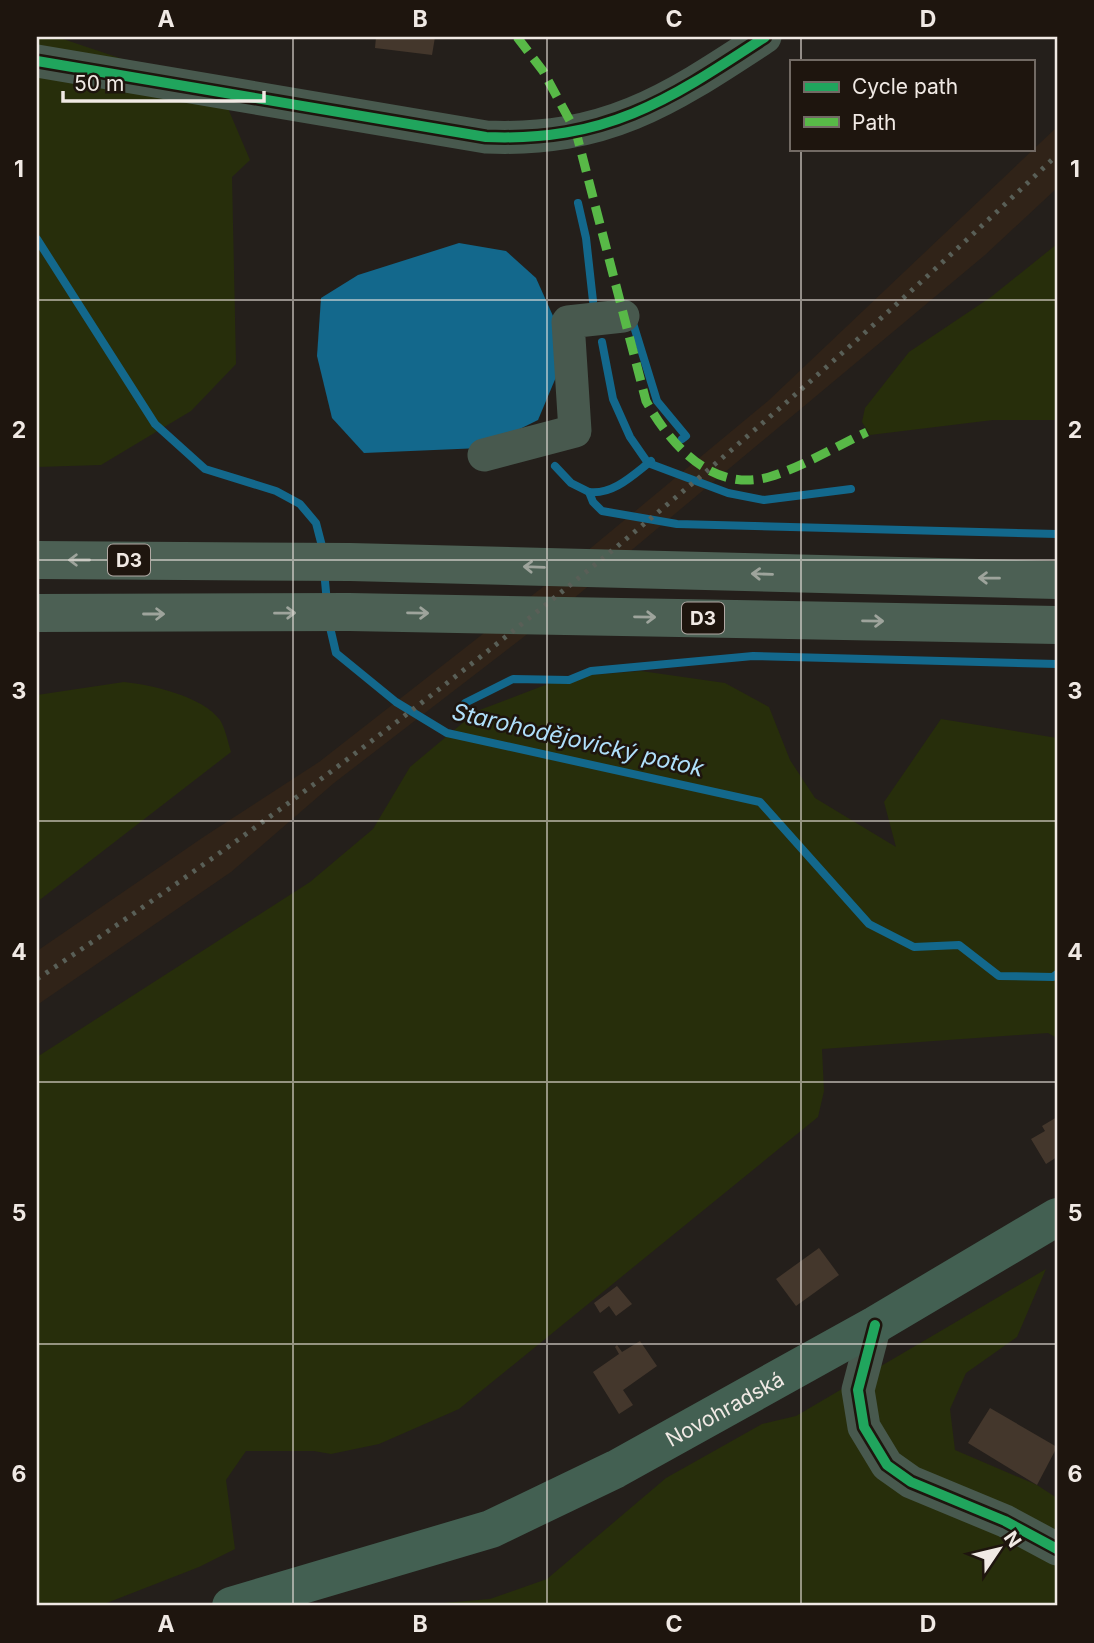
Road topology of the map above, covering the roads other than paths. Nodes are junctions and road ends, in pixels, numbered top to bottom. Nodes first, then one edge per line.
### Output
1 (765, 37) edge
2 (37, 61) edge
3 (624, 316) dead end
4 (484, 456) dead end
5 (37, 560) edge
6 (1057, 580) edge
7 (37, 613) edge
8 (1057, 625) edge
9 (1057, 1217) edge
10 (875, 1325) junction
11 (1057, 1549) edge
12 (231, 1606) edge

1 - 2 street
3 - 4 street
6 -> 5 highway, D3
7 -> 8 highway, D3
9 - 10 main road, Novohradská
10 - 11 street
10 - 12 main road, Novohradská

